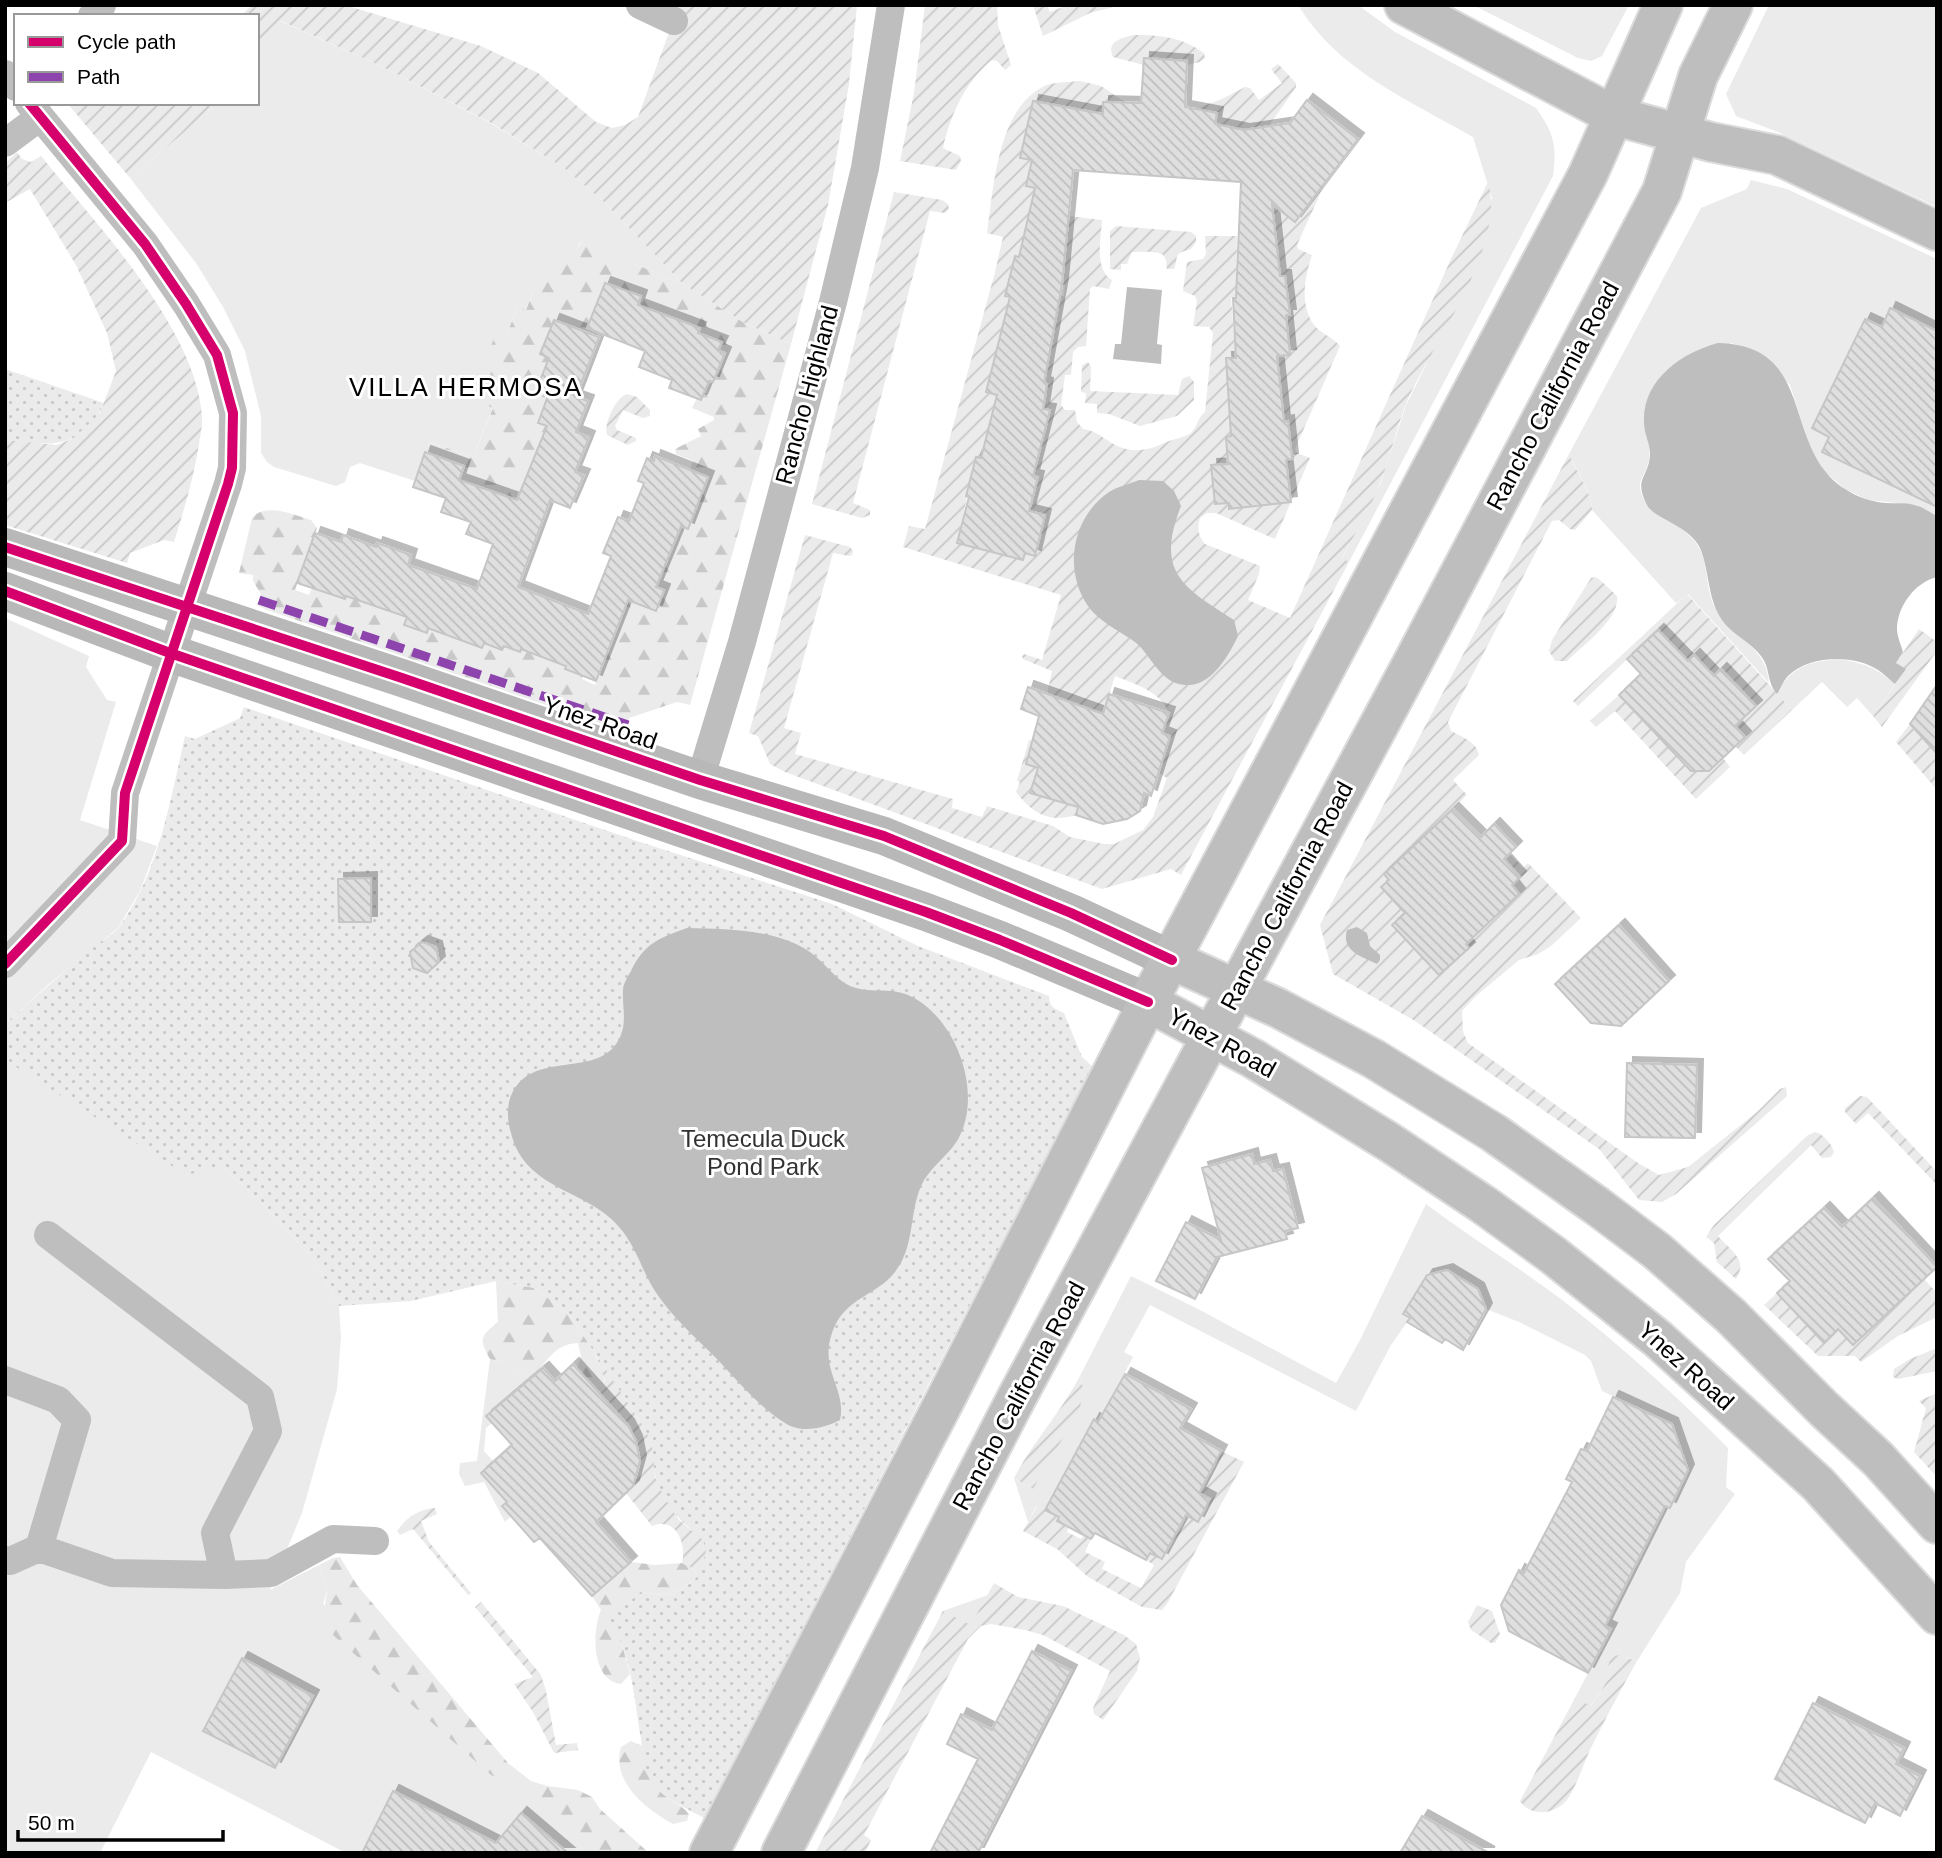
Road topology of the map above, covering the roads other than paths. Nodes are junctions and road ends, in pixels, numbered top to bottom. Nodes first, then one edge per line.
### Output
1 (640, 5) edge
2 (891, 5) edge
3 (1404, 5) edge
4 (1663, 5) edge
5 (1733, 5) edge
6 (674, 21) dead end
7 (34, 110) edge
8 (1615, 116) junction
9 (1679, 134) junction
10 (5, 143) edge
11 (1937, 231) edge
12 (5, 547) edge
13 (5, 591) edge
14 (185, 608) junction
15 (170, 653) junction
16 (455, 751) junction
17 (701, 780) junction
18 (1172, 960) junction
19 (5, 964) edge
20 (1238, 990) junction
21 (1148, 1002) junction
22 (1212, 1035) junction
23 (48, 1235) dead end
24 (5, 1380) edge
25 (1937, 1524) edge
26 (375, 1541) dead end
27 (39, 1548) junction
28 (5, 1560) edge
29 (224, 1574) junction
30 (1937, 1615) edge
31 (709, 1853) edge
32 (780, 1853) edge

1 - 6 street
2 - 17 street, Rancho Highland
3 - 8 main road
4 - 8 main road
5 - 9 main road, Rancho California Road
7 - 10 street
7 - 14 street
8 - 9 main road
8 - 18 main road
9 - 11 main road
9 - 20 main road, Rancho California Road
12 - 14 main road, Ynez Road
13 - 15 main road, Ynez Road
14 - 15 street
14 - 17 main road, Ynez Road
15 - 16 main road, Ynez Road
15 - 19 street
16 - 17 main road
16 - 21 main road, Ynez Road
17 - 18 main road, Ynez Road
18 - 20 main road, Ynez Road
18 - 21 main road
20 - 22 main road, Rancho California Road
20 - 25 main road, Ynez Road
21 - 22 main road, Ynez Road
21 - 31 main road
22 - 30 main road, Ynez Road
22 - 32 main road, Rancho California Road
23 - 29 street
24 - 27 street
26 - 29 street
27 - 28 street
27 - 29 street

